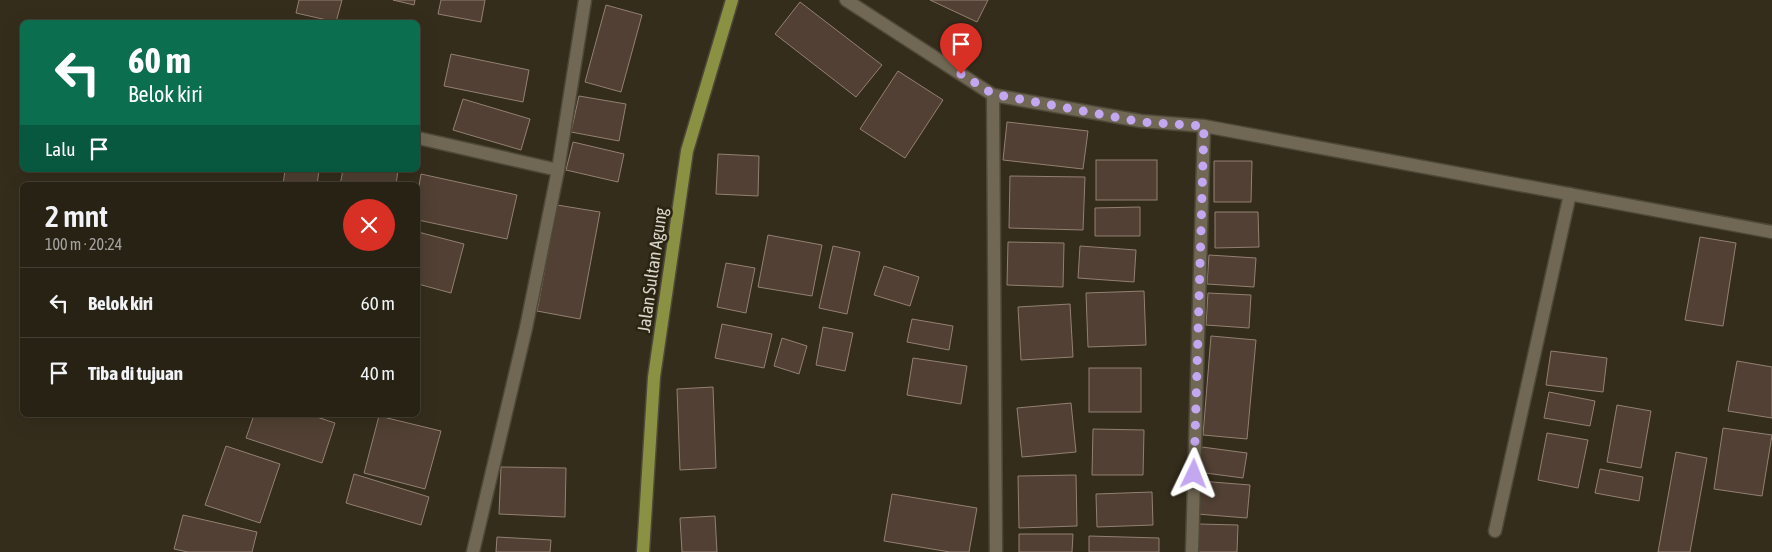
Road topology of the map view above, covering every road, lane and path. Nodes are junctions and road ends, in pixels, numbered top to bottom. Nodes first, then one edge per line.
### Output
1 (585, 0) edge
2 (732, 0) edge
3 (846, 0) edge
4 (993, 94) junction
5 (1204, 126) junction
6 (420, 138) edge
7 (558, 170) junction
8 (1570, 194) junction
9 (1772, 232) edge
10 (1495, 531) dead end
11 (473, 552) edge
12 (643, 552) edge
13 (996, 552) edge
14 (1192, 552) edge

1 - 7 street
2 - 12 main road, Jalan Sultan Agung
3 - 4 street
4 - 5 street
4 - 13 street
5 - 8 street
5 - 14 street
6 - 7 street
7 - 11 street
8 - 9 street
8 - 10 street

